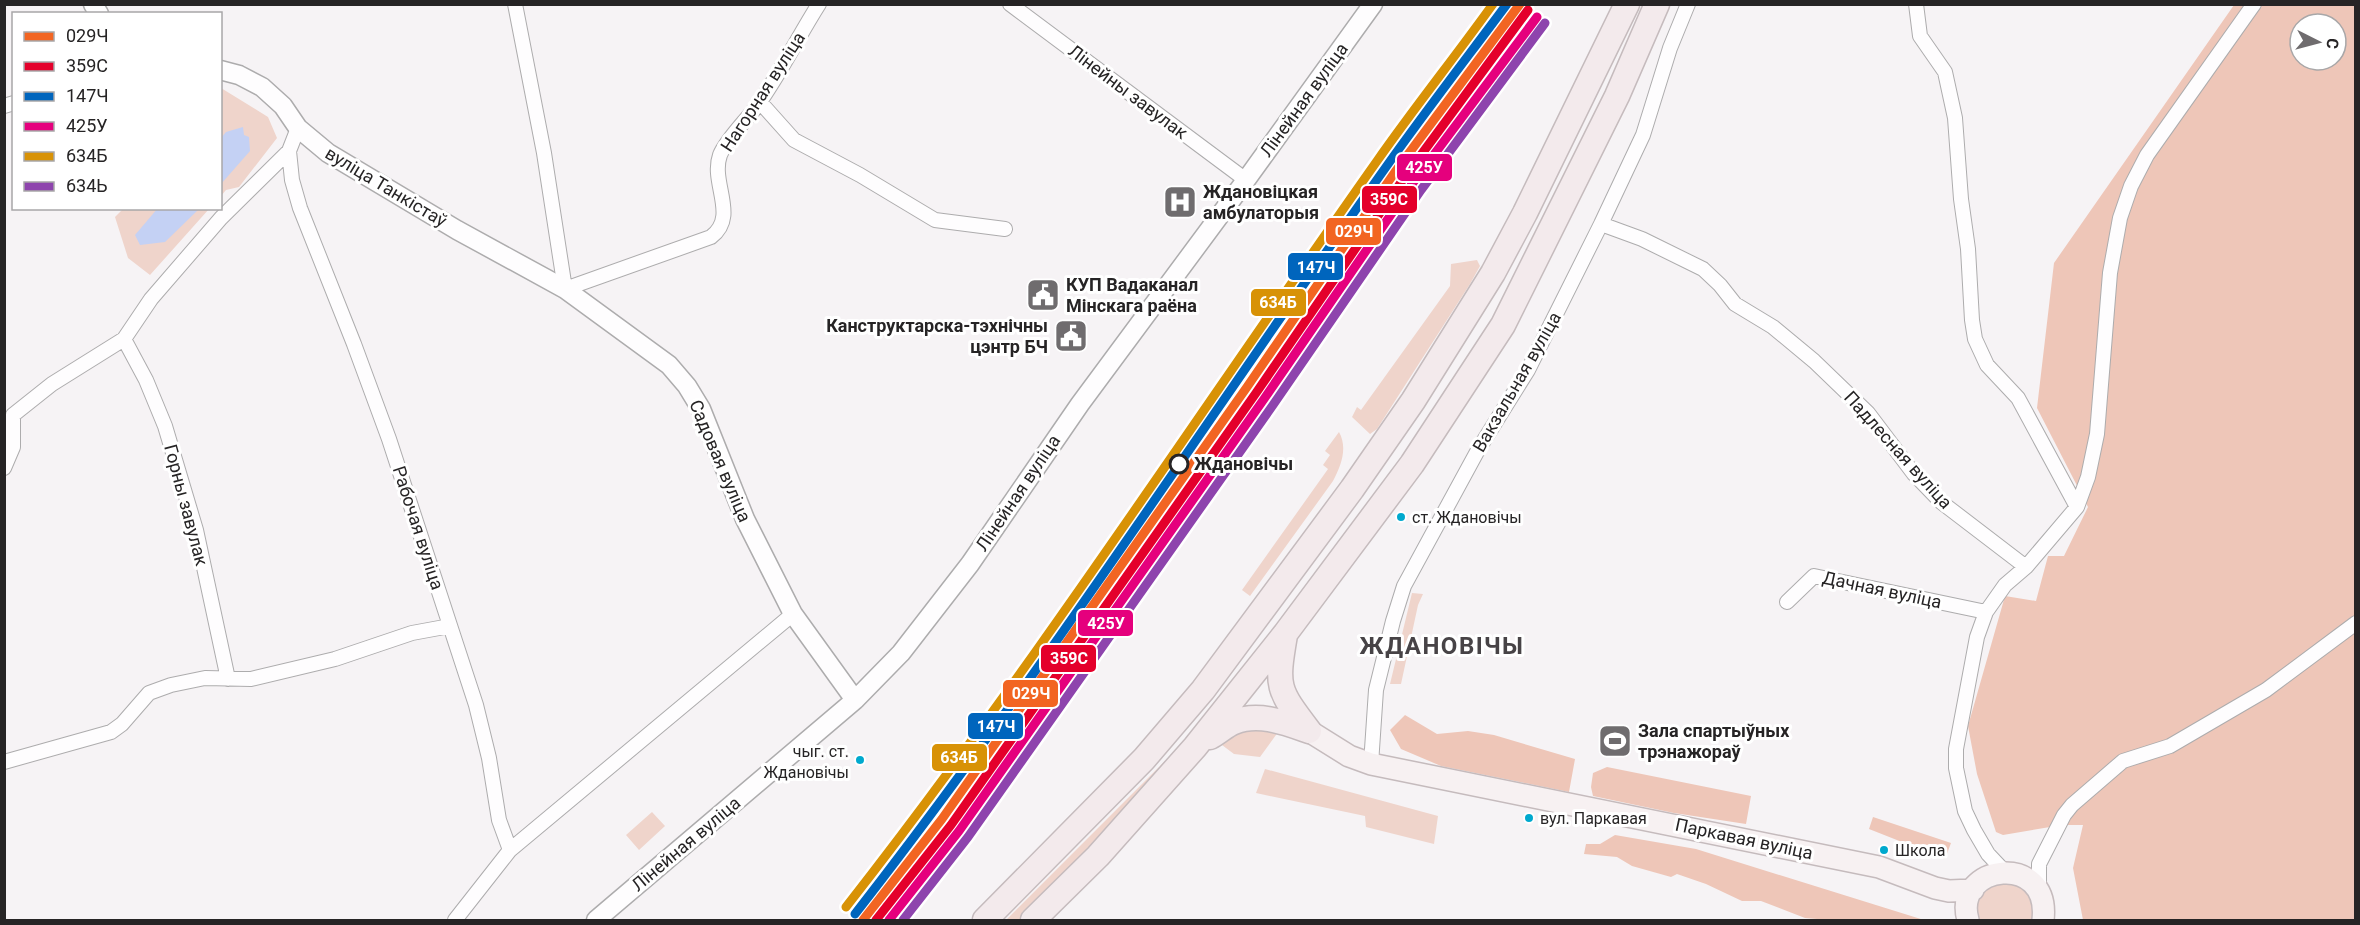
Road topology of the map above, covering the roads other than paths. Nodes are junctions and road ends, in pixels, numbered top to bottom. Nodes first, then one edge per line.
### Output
1 (515, 4) edge
2 (819, 4) edge
3 (1010, 4) edge
4 (1372, 4) edge
5 (1627, 4) edge
6 (1657, 4) edge
7 (1688, 4) edge
8 (1916, 4) edge
9 (2254, 4) edge
10 (222, 71) edge
11 (760, 102) junction
12 (298, 129) junction
13 (289, 151) junction
14 (1246, 180) junction
15 (1601, 224) junction
16 (1005, 229) dead end
17 (565, 289) junction
18 (124, 339) junction
19 (9, 413) edge
20 (4, 468) edge
21 (2077, 507) junction
22 (2026, 567) junction
23 (1787, 602) dead end
24 (1986, 612) junction
25 (794, 614) junction
26 (2355, 623) edge
27 (450, 626) junction
28 (1285, 634) junction
29 (228, 679) junction
30 (855, 700) junction
31 (1309, 731) junction
32 (1195, 747) junction
33 (4, 762) edge
34 (1371, 764) junction
35 (510, 850) junction
36 (2004, 874) junction
37 (1935, 888) junction
38 (1967, 918) edge
39 (2044, 920) edge
40 (455, 921) edge
41 (596, 921) edge
42 (985, 921) edge
43 (1033, 921) edge

1 - 17 street
2 - 11 street, Нагорная вуліца
3 - 14 street, Лінейны завулак
4 - 14 street, Лінейная вуліца
5 - 42 highway
6 - 28 highway
7 - 15 street, Вакзальная вуліца
8 - 21 street
9 - 21 street
10 - 12 street, вуліца Танкістаў
11 - 16 street
11 - 17 street, Нагорная вуліца
12 - 13 street, Рабочая вуліца
12 - 17 street, вуліца Танкістаў
13 - 18 street
13 - 27 street, Рабочая вуліца
14 - 30 street, Лінейная вуліца
15 - 22 street, Падлесная вуліца
15 - 34 street, Вакзальная вуліца
17 - 25 street, Садовая вуліца
18 - 19 street
18 - 29 street, Горны завулак
19 - 20 street
21 - 22 street
22 - 24 street
23 - 24 street, Дачная вуліца
24 - 36 street
25 - 30 street, Садовая вуліца
25 - 35 street
26 - 36 street
27 - 29 street
27 - 35 street, Рабочая вуліца
28 - 31 highway
28 - 32 highway
29 - 33 street
30 - 41 street, Лінейная вуліца
31 - 32 highway
31 - 34 main road, Паркавая вуліца
32 - 43 highway
34 - 37 main road, Паркавая вуліца
35 - 40 street
36 - 37 main road, Паркавая вуліца
36 - 38 main road
36 - 39 main road
37 - 38 main road, Паркавая вуліца

